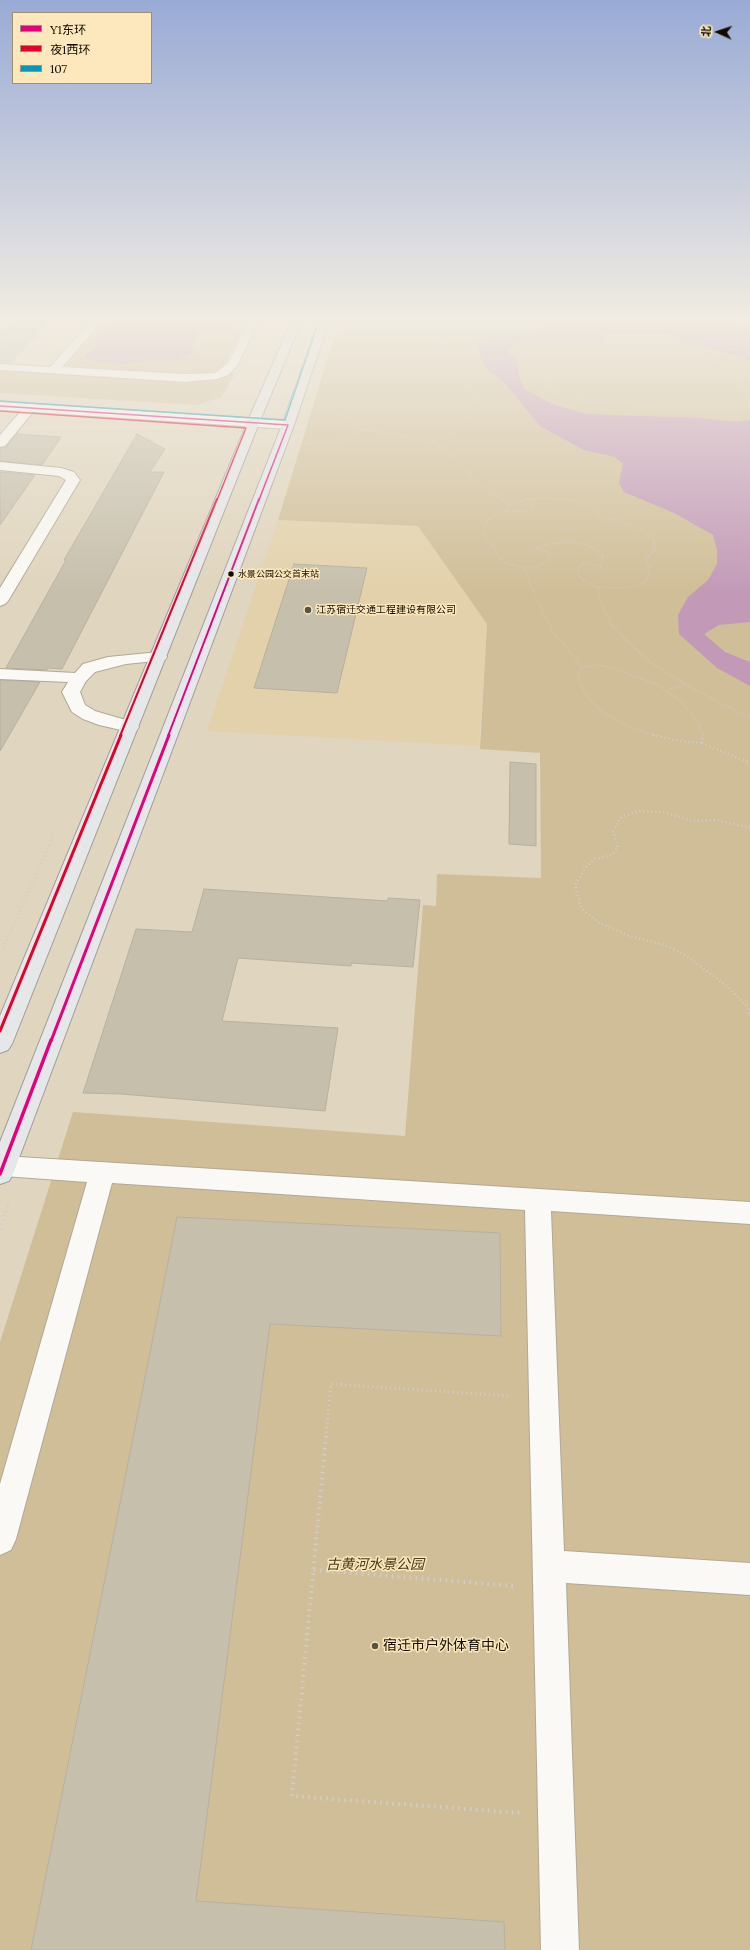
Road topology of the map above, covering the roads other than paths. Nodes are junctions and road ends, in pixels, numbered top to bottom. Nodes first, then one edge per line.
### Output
1 (29, 409) edge
2 (45, 409) edge
3 (259, 409) edge
4 (293, 409) edge
5 (253, 423) junction
6 (288, 425) junction
7 (0, 443) edge
8 (0, 466) edge
9 (0, 601) edge
10 (159, 657) junction
11 (0, 674) edge
12 (75, 685) junction
13 (0, 688) edge
14 (130, 727) junction
15 (0, 1044) edge
16 (2, 1170) edge
17 (102, 1172) junction
18 (538, 1199) junction
19 (750, 1213) edge
20 (0, 1539) edge
21 (549, 1577) junction
22 (750, 1579) edge
23 (560, 1950) edge

1 - 7 street
2 - 5 street
3 - 5 main road
4 - 6 main road
5 - 6 street
5 - 10 main road
6 - 16 main road
8 - 9 street
10 - 12 street
10 - 14 main road
11 - 12 street
12 - 13 street
12 - 14 street
14 - 15 main road
16 - 17 street
17 - 18 street
17 - 20 street
18 - 19 street
18 - 21 street
21 - 22 street
21 - 23 street

